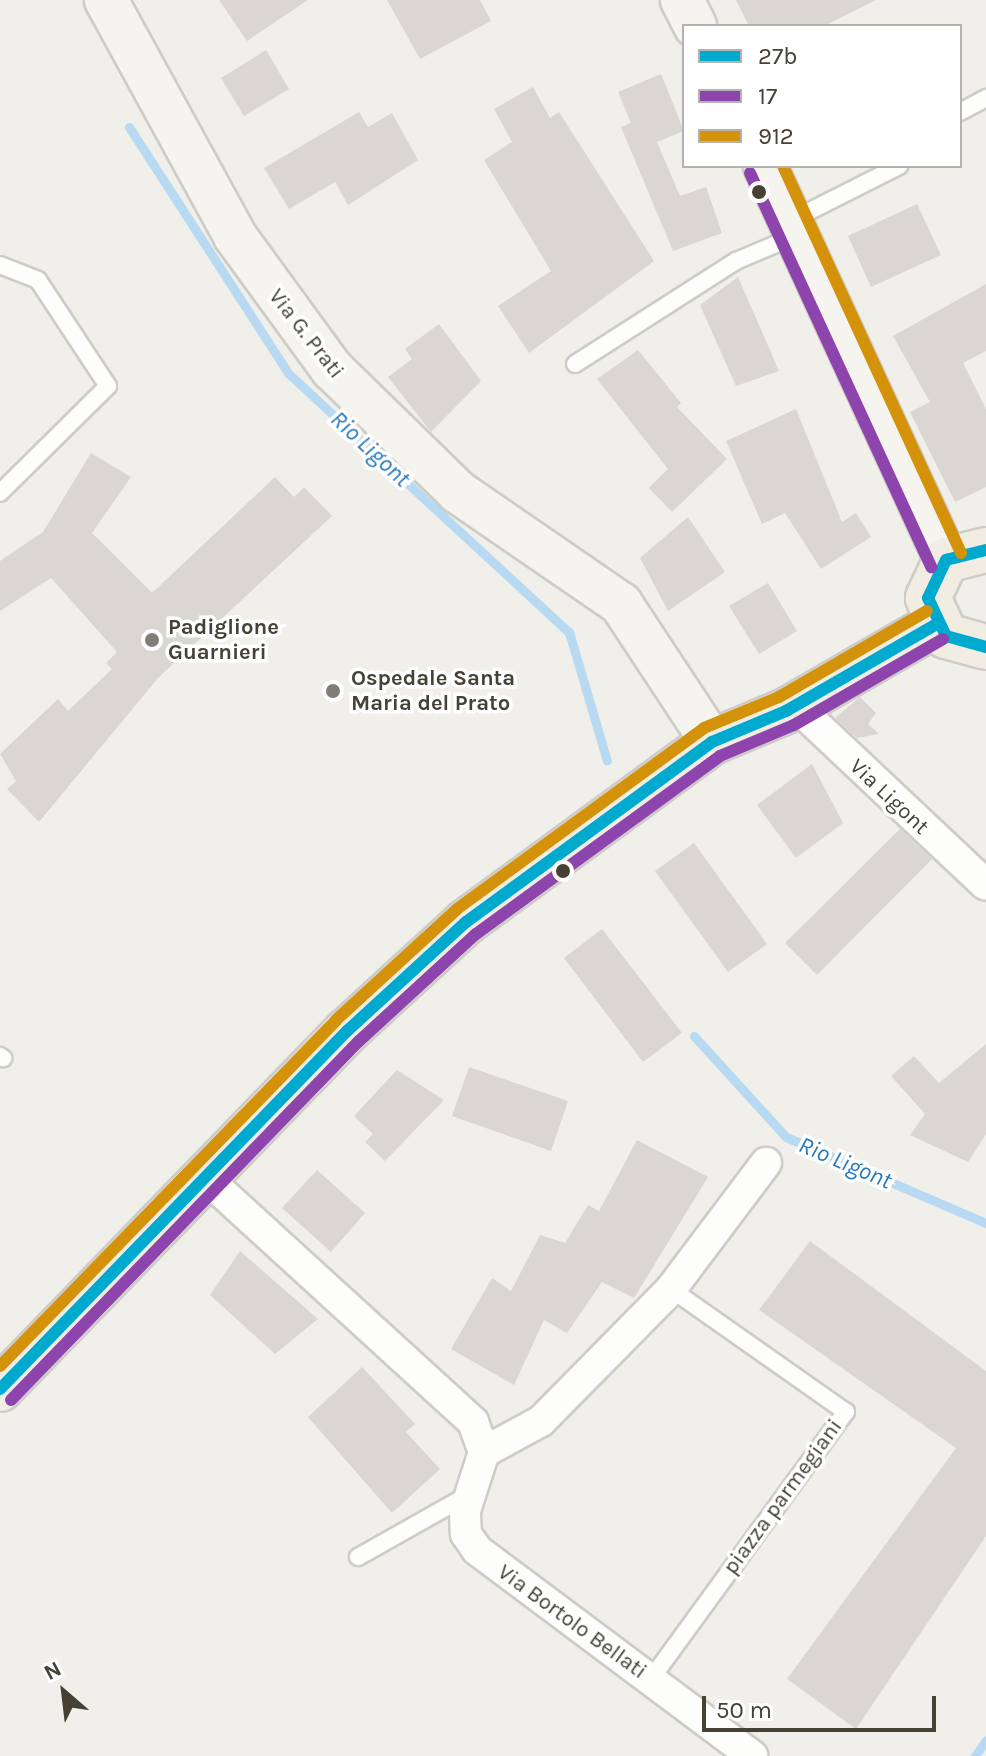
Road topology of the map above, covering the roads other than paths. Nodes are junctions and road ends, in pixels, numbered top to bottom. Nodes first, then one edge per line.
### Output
1 (106, 0) edge
2 (682, 0) edge
3 (694, 24) edge
4 (986, 98) edge
5 (962, 111) edge
6 (766, 168) edge
7 (896, 168) edge
8 (796, 227) junction
9 (0, 265) edge
10 (575, 364) dead end
11 (0, 493) edge
12 (966, 555) edge
13 (935, 625) junction
14 (986, 647) edge
15 (795, 705) junction
16 (712, 742) junction
17 (986, 885) edge
18 (766, 1163) dead end
19 (206, 1178) junction
20 (671, 1289) junction
21 (0, 1389) edge
22 (484, 1452) junction
23 (470, 1494) junction
24 (358, 1557) dead end
25 (651, 1679) junction
26 (752, 1756) edge

1 - 16 street, Via G. Prati
2 - 3 street
4 - 5 lane
6 - 8 street
7 - 8 lane
8 - 10 lane
8 - 12 street
9 - 11 lane
12 - 13 main road
13 - 14 main road
13 - 15 main road
15 - 16 main road
15 - 17 street, Via Ligont
16 - 19 main road
18 - 20 street
19 - 21 main road
19 - 22 street
20 - 22 street
20 - 25 lane, piazza parmegiani
22 - 23 street, Via Bortolo Bellati
23 - 24 lane
23 - 25 street, Via Bortolo Bellati
25 - 26 street, Via Bortolo Bellati

